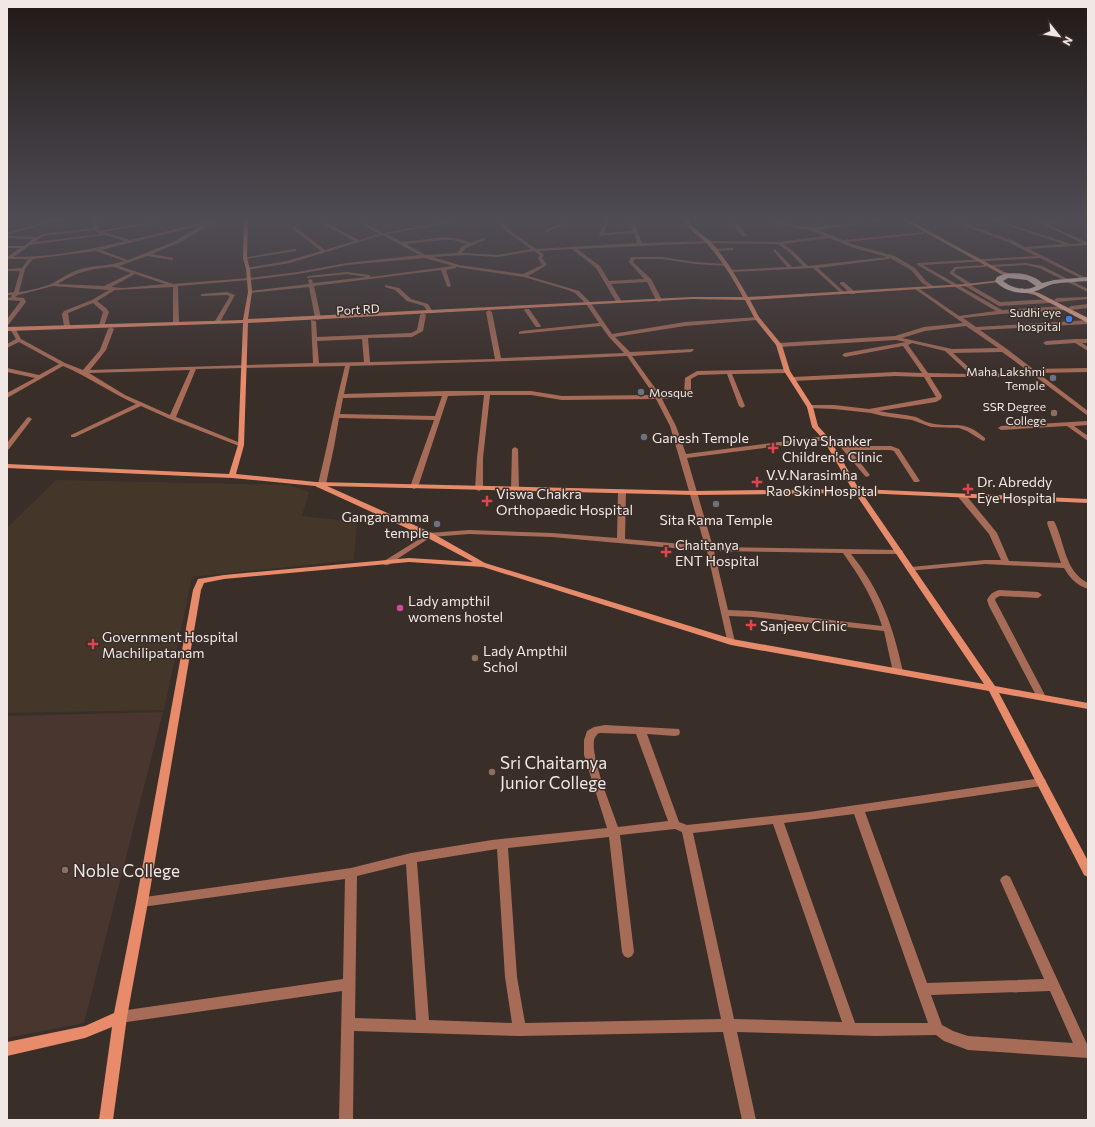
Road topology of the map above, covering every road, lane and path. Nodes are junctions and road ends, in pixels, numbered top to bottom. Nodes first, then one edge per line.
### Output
1 (22, 273) edge
2 (74, 273) edge
3 (134, 273) joint
4 (248, 273) edge
5 (298, 273) joint
6 (416, 273) edge
7 (444, 273) edge
8 (502, 273) edge
9 (530, 273) edge
10 (601, 273) edge
11 (642, 273) edge
12 (731, 273) edge
13 (820, 273) edge
14 (916, 273) edge
15 (932, 273) edge
16 (951, 273) edge
17 (995, 273) edge
18 (1005, 273) edge
19 (1052, 273) edge
20 (1072, 273) edge
21 (524, 276) junction
22 (308, 277) junction
23 (1019, 277) junction
24 (375, 278) junction
25 (249, 279) junction
26 (649, 280) junction
27 (999, 280) junction
28 (1087, 280) edge
29 (1068, 281) junction
30 (842, 283) dead end
31 (608, 284) junction
32 (972, 284) junction
33 (53, 285) junction
34 (311, 285) junction
35 (1038, 285) junction
36 (176, 286) junction
37 (387, 286) dead end
38 (449, 286) dead end
39 (954, 286) junction
40 (931, 287) junction
41 (1009, 287) junction
42 (105, 288) junction
43 (917, 288) junction
44 (113, 289) junction
45 (1021, 290) junction
46 (1088, 291) edge
47 (250, 292) junction
48 (842, 293) junction
49 (853, 293) junction
50 (7, 294) edge
51 (16, 294) junction
52 (202, 295) dead end
53 (1088, 298) edge
54 (9, 299) edge
55 (710, 299) junction
56 (746, 299) junction
57 (659, 300) junction
58 (1050, 300) junction
59 (1057, 300) junction
60 (94, 302) junction
61 (619, 302) junction
62 (1008, 303) junction
63 (999, 304) junction
64 (589, 305) junction
65 (1088, 306) edge
66 (1064, 308) junction
67 (1071, 308) junction
68 (7, 310) edge
69 (16, 310) junction
70 (527, 310) junction
71 (430, 312) junction
72 (489, 312) junction
73 (1000, 312) junction
74 (1011, 312) junction
75 (423, 315) junction
76 (1088, 317) edge
77 (757, 318) junction
78 (960, 318) junction
79 (315, 319) junction
80 (218, 321) junction
81 (1088, 322) edge
82 (7, 323) edge
83 (176, 323) junction
84 (245, 323) junction
85 (601, 324) junction
86 (969, 324) junction
87 (102, 325) junction
88 (67, 326) junction
89 (538, 326) dead end
90 (111, 329) junction
91 (976, 329) junction
92 (12, 330) edge
93 (521, 333) dead end
94 (7, 334) edge
95 (365, 336) junction
96 (611, 336) junction
97 (314, 338) junction
98 (896, 338) junction
99 (20, 340) junction
100 (1088, 340) edge
101 (1075, 341) junction
102 (912, 342) junction
103 (1046, 343) dead end
104 (905, 344) junction
105 (779, 345) junction
106 (7, 346) edge
107 (1088, 349) edge
108 (691, 350) dead end
109 (947, 350) junction
110 (1005, 350) junction
111 (629, 355) junction
112 (846, 355) dead end
113 (498, 360) junction
114 (367, 363) junction
115 (62, 364) junction
116 (316, 364) junction
117 (348, 364) junction
118 (243, 366) junction
119 (194, 368) junction
120 (7, 370) edge
121 (1088, 370) edge
122 (787, 371) junction
123 (83, 372) junction
124 (729, 373) junction
125 (1035, 373) junction
126 (926, 375) junction
127 (975, 376) junction
128 (39, 377) junction
129 (793, 379) junction
130 (446, 393) junction
131 (487, 393) junction
132 (7, 396) edge
133 (340, 396) junction
134 (658, 398) junction
135 (141, 404) junction
136 (742, 406) dead end
137 (810, 407) junction
138 (869, 411) junction
139 (1088, 414) edge
140 (336, 416) junction
141 (172, 418) junction
142 (437, 418) junction
143 (29, 419) dead end
144 (1088, 423) edge
145 (1068, 424) junction
146 (1001, 428) dead end
147 (73, 436) dead end
148 (826, 438) junction
149 (1088, 439) edge
150 (984, 440) dead end
151 (241, 445) junction
152 (7, 448) edge
153 (845, 448) junction
154 (515, 449) dead end
155 (683, 456) junction
156 (7, 466) edge
157 (868, 475) dead end
158 (232, 476) junction
159 (916, 481) dead end
160 (319, 484) junction
161 (414, 487) junction
162 (479, 488) junction
163 (515, 489) junction
164 (622, 491) junction
165 (857, 491) junction
166 (695, 493) junction
167 (962, 496) junction
168 (1088, 501) edge
169 (1051, 523) dead end
170 (429, 535) junction
171 (621, 542) junction
172 (710, 549) junction
173 (845, 552) junction
174 (899, 552) junction
175 (385, 562) junction
176 (1006, 562) junction
177 (484, 565) junction
178 (1067, 566) junction
179 (911, 568) junction
180 (1088, 586) edge
181 (1038, 595) dead end
182 (725, 613) junction
183 (888, 629) junction
184 (731, 642) junction
185 (898, 672) junction
186 (992, 689) junction
187 (1040, 697) junction
188 (1088, 706) edge
189 (640, 730) junction
190 (675, 732) dead end
191 (1041, 782) junction
192 (858, 808) junction
193 (777, 819) junction
194 (681, 827) junction
195 (614, 832) junction
196 (502, 844) junction
197 (411, 858) junction
198 (1088, 872) edge
199 (351, 873) junction
200 (1006, 880) dead end
201 (142, 902) junction
202 (628, 952) dead end
203 (348, 984) junction
204 (1053, 985) junction
205 (922, 989) junction
206 (120, 1017) junction
207 (347, 1024) junction
208 (728, 1025) junction
209 (423, 1027) junction
210 (851, 1029) junction
211 (937, 1029) junction
212 (520, 1030) junction
213 (7, 1049) edge
214 (1086, 1051) edge
215 (106, 1120) edge
216 (346, 1120) edge
217 (749, 1120) edge

1 - 51 street
2 - 33 street
3 - 36 street
3 - 42 street
4 - 25 street
5 - 22 street
5 - 25 street
6 - 24 street
7 - 38 street
8 - 21 street
9 - 21 street
10 - 31 street
11 - 26 street
12 - 56 street
13 - 48 street
14 - 40 street
15 - 39 street
16 - 32 street
17 - 27 street
18 - 23 street
19 - 29 street
20 - 28 street
21 - 64 street
22 - 24 street
22 - 34 street
23 - 27 highway
23 - 35 highway
24 - 34 street
25 - 36 street
25 - 47 street
26 - 31 street
26 - 57 street
27 - 32 street
27 - 41 highway
28 - 29 highway
29 - 35 highway
29 - 46 street
30 - 49 street
31 - 61 street
32 - 39 street
32 - 41 street
32 - 62 street
32 - 63 street
33 - 42 street
33 - 51 street
34 - 47 street
34 - 79 street
35 - 45 highway
35 - 59 main road
36 - 44 street
36 - 83 street
37 - 71 street
39 - 40 street
39 - 73 street
40 - 43 street
41 - 45 highway
42 - 44 street
43 - 49 street
43 - 78 street
44 - 60 street
45 - 58 main road
47 - 84 street
48 - 49 street
48 - 56 street
50 - 51 street
51 - 54 street
52 - 80 street
53 - 59 street
54 - 69 street
55 - 56 street
55 - 57 street
55 - 64 street, Port RD
56 - 77 street
57 - 61 street
58 - 62 street
58 - 66 main road
59 - 67 main road
60 - 87 street
60 - 88 street
61 - 64 street
62 - 63 street
63 - 74 street
64 - 70 street, Port RD
64 - 71 street
64 - 85 street
65 - 67 street
66 - 74 street
66 - 81 main road
67 - 76 main road
68 - 69 street
69 - 82 street
70 - 72 street, Port RD
70 - 89 street
71 - 79 street
72 - 75 street, Port RD
72 - 113 street
73 - 74 street
73 - 78 street
75 - 79 street, Port RD
75 - 95 street
77 - 96 street
77 - 105 street
78 - 86 street
79 - 84 street, Port RD
79 - 97 street
80 - 83 street
80 - 84 street
81 - 91 street
83 - 87 street
84 - 90 street, Port RD
84 - 118 street
85 - 93 street
85 - 96 street
86 - 91 street
86 - 98 street
87 - 88 street
88 - 92 street
90 - 92 street, Port RD
90 - 123 street
91 - 110 street
92 - 94 street, Port RD
92 - 99 street
95 - 97 street
95 - 114 street
96 - 111 street
97 - 116 street
98 - 102 street
98 - 105 street
99 - 106 street
99 - 115 street
100 - 101 street
101 - 103 street
101 - 107 street
102 - 104 street
102 - 109 street
104 - 112 street
104 - 126 street
105 - 122 street
108 - 111 street
109 - 110 street
109 - 127 street
110 - 125 street
111 - 113 street
111 - 134 street
113 - 114 street
114 - 117 street
115 - 123 street
115 - 128 street
116 - 117 street
116 - 118 street
117 - 133 street
118 - 119 street
118 - 151 street
119 - 123 street
119 - 141 street
120 - 128 street
121 - 125 street
122 - 124 street
122 - 129 street
123 - 135 street
124 - 134 street
124 - 136 street
125 - 127 street
125 - 139 street
126 - 127 street
126 - 129 street
126 - 138 street
128 - 132 street
129 - 137 street
130 - 131 street
130 - 133 street
130 - 142 street
131 - 134 street
131 - 162 street
133 - 140 street
134 - 155 street
135 - 141 street
135 - 147 street
137 - 138 street
137 - 148 street
138 - 150 street
140 - 142 street
140 - 160 street
141 - 151 street
142 - 161 street
143 - 152 street
144 - 145 street
145 - 146 street
145 - 149 street
148 - 153 street
148 - 155 street
148 - 165 street
151 - 158 street
153 - 157 street
153 - 159 street
154 - 163 street
155 - 166 street
156 - 158 street
158 - 160 street
160 - 161 street
160 - 170 street
161 - 162 street
162 - 163 street
163 - 164 street
164 - 166 street
164 - 171 street
165 - 166 street
165 - 167 street
165 - 174 street
166 - 172 street
167 - 168 street
167 - 176 street
169 - 178 street
170 - 171 street
170 - 175 street
170 - 177 street
171 - 172 street
172 - 173 street
172 - 182 street
173 - 174 street
173 - 183 street
174 - 179 street
175 - 177 street
175 - 201 street
176 - 178 street
176 - 179 street
177 - 184 street
178 - 180 street
179 - 186 street
181 - 187 street
182 - 183 street
182 - 184 street
183 - 185 street
184 - 185 street
185 - 186 street
186 - 187 street
186 - 191 street
187 - 188 street
189 - 190 street
189 - 194 street
189 - 195 street
191 - 192 street
191 - 198 street
192 - 193 street
192 - 205 street
193 - 194 street
193 - 210 street
194 - 195 street
194 - 208 street
195 - 196 street
195 - 202 street
196 - 197 street
196 - 212 street
197 - 199 street
197 - 209 street
199 - 201 street
199 - 203 street
200 - 204 street
201 - 206 street
203 - 206 street
203 - 207 street
204 - 205 street
204 - 214 street
205 - 211 street
206 - 213 street
206 - 215 street
207 - 209 street
207 - 216 street
208 - 210 street
208 - 212 street
208 - 217 street
209 - 212 street
210 - 211 street
211 - 214 street

